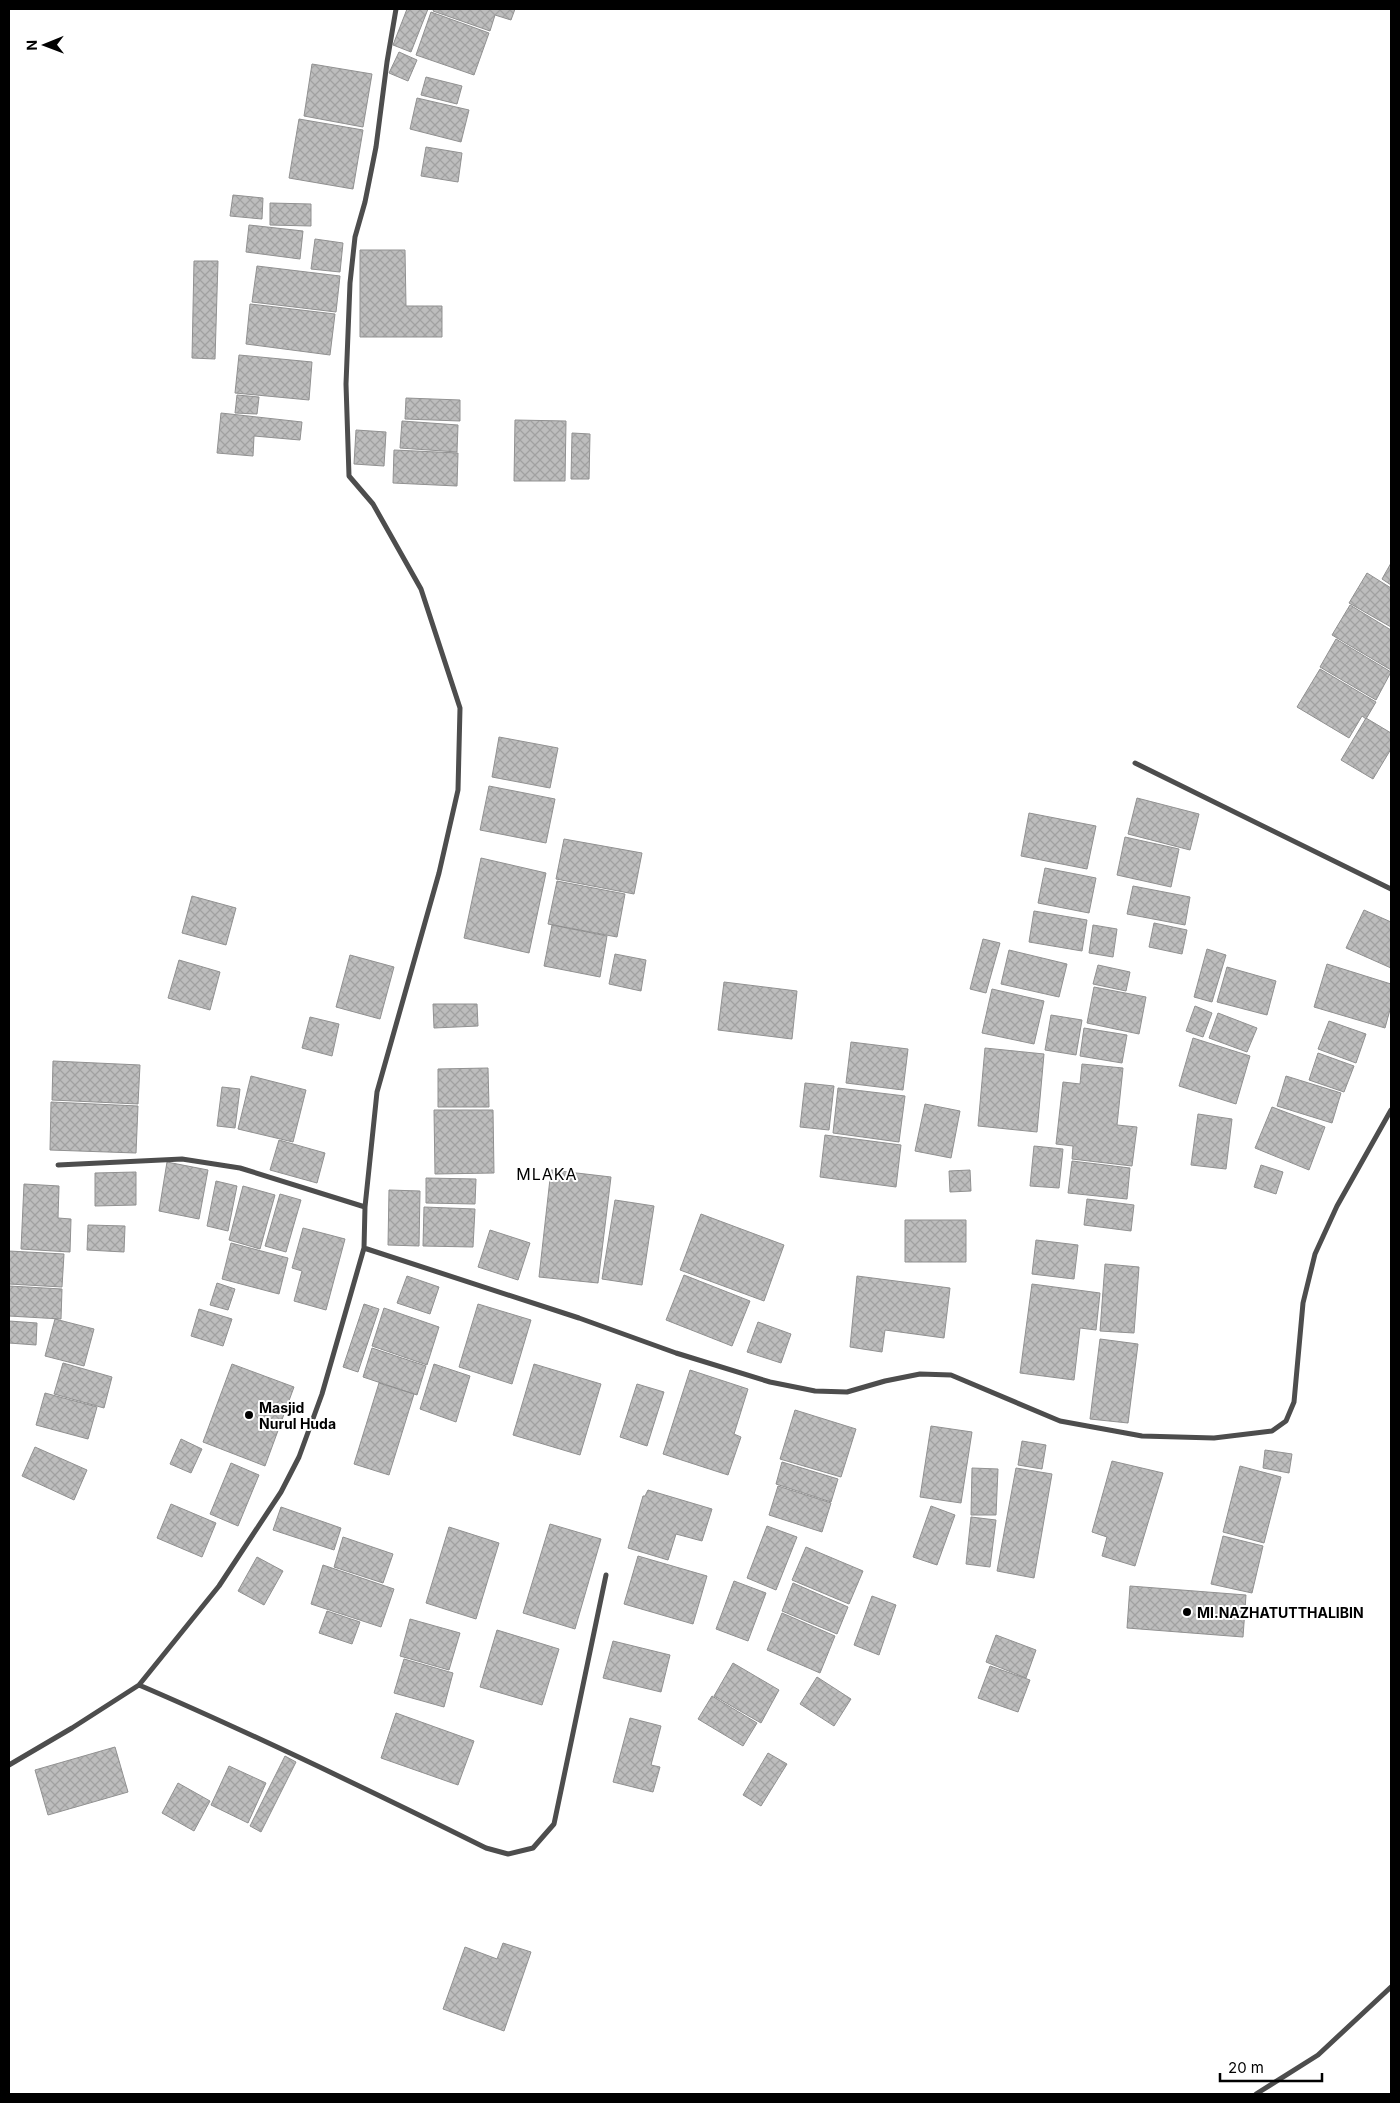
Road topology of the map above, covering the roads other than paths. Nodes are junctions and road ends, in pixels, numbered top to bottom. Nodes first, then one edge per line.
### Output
1 (396, 9) edge
2 (1135, 763) dead end
3 (1391, 889) edge
4 (1391, 1110) edge
5 (58, 1165) dead end
6 (365, 1207) junction
7 (364, 1248) junction
8 (606, 1575) dead end
9 (139, 1684) junction
10 (9, 1764) edge
11 (1391, 1987) edge
12 (1256, 2094) edge

1 - 6 street
2 - 3 street
4 - 7 street
5 - 6 street
6 - 7 street
7 - 9 street
8 - 9 street
9 - 10 street
11 - 12 street

